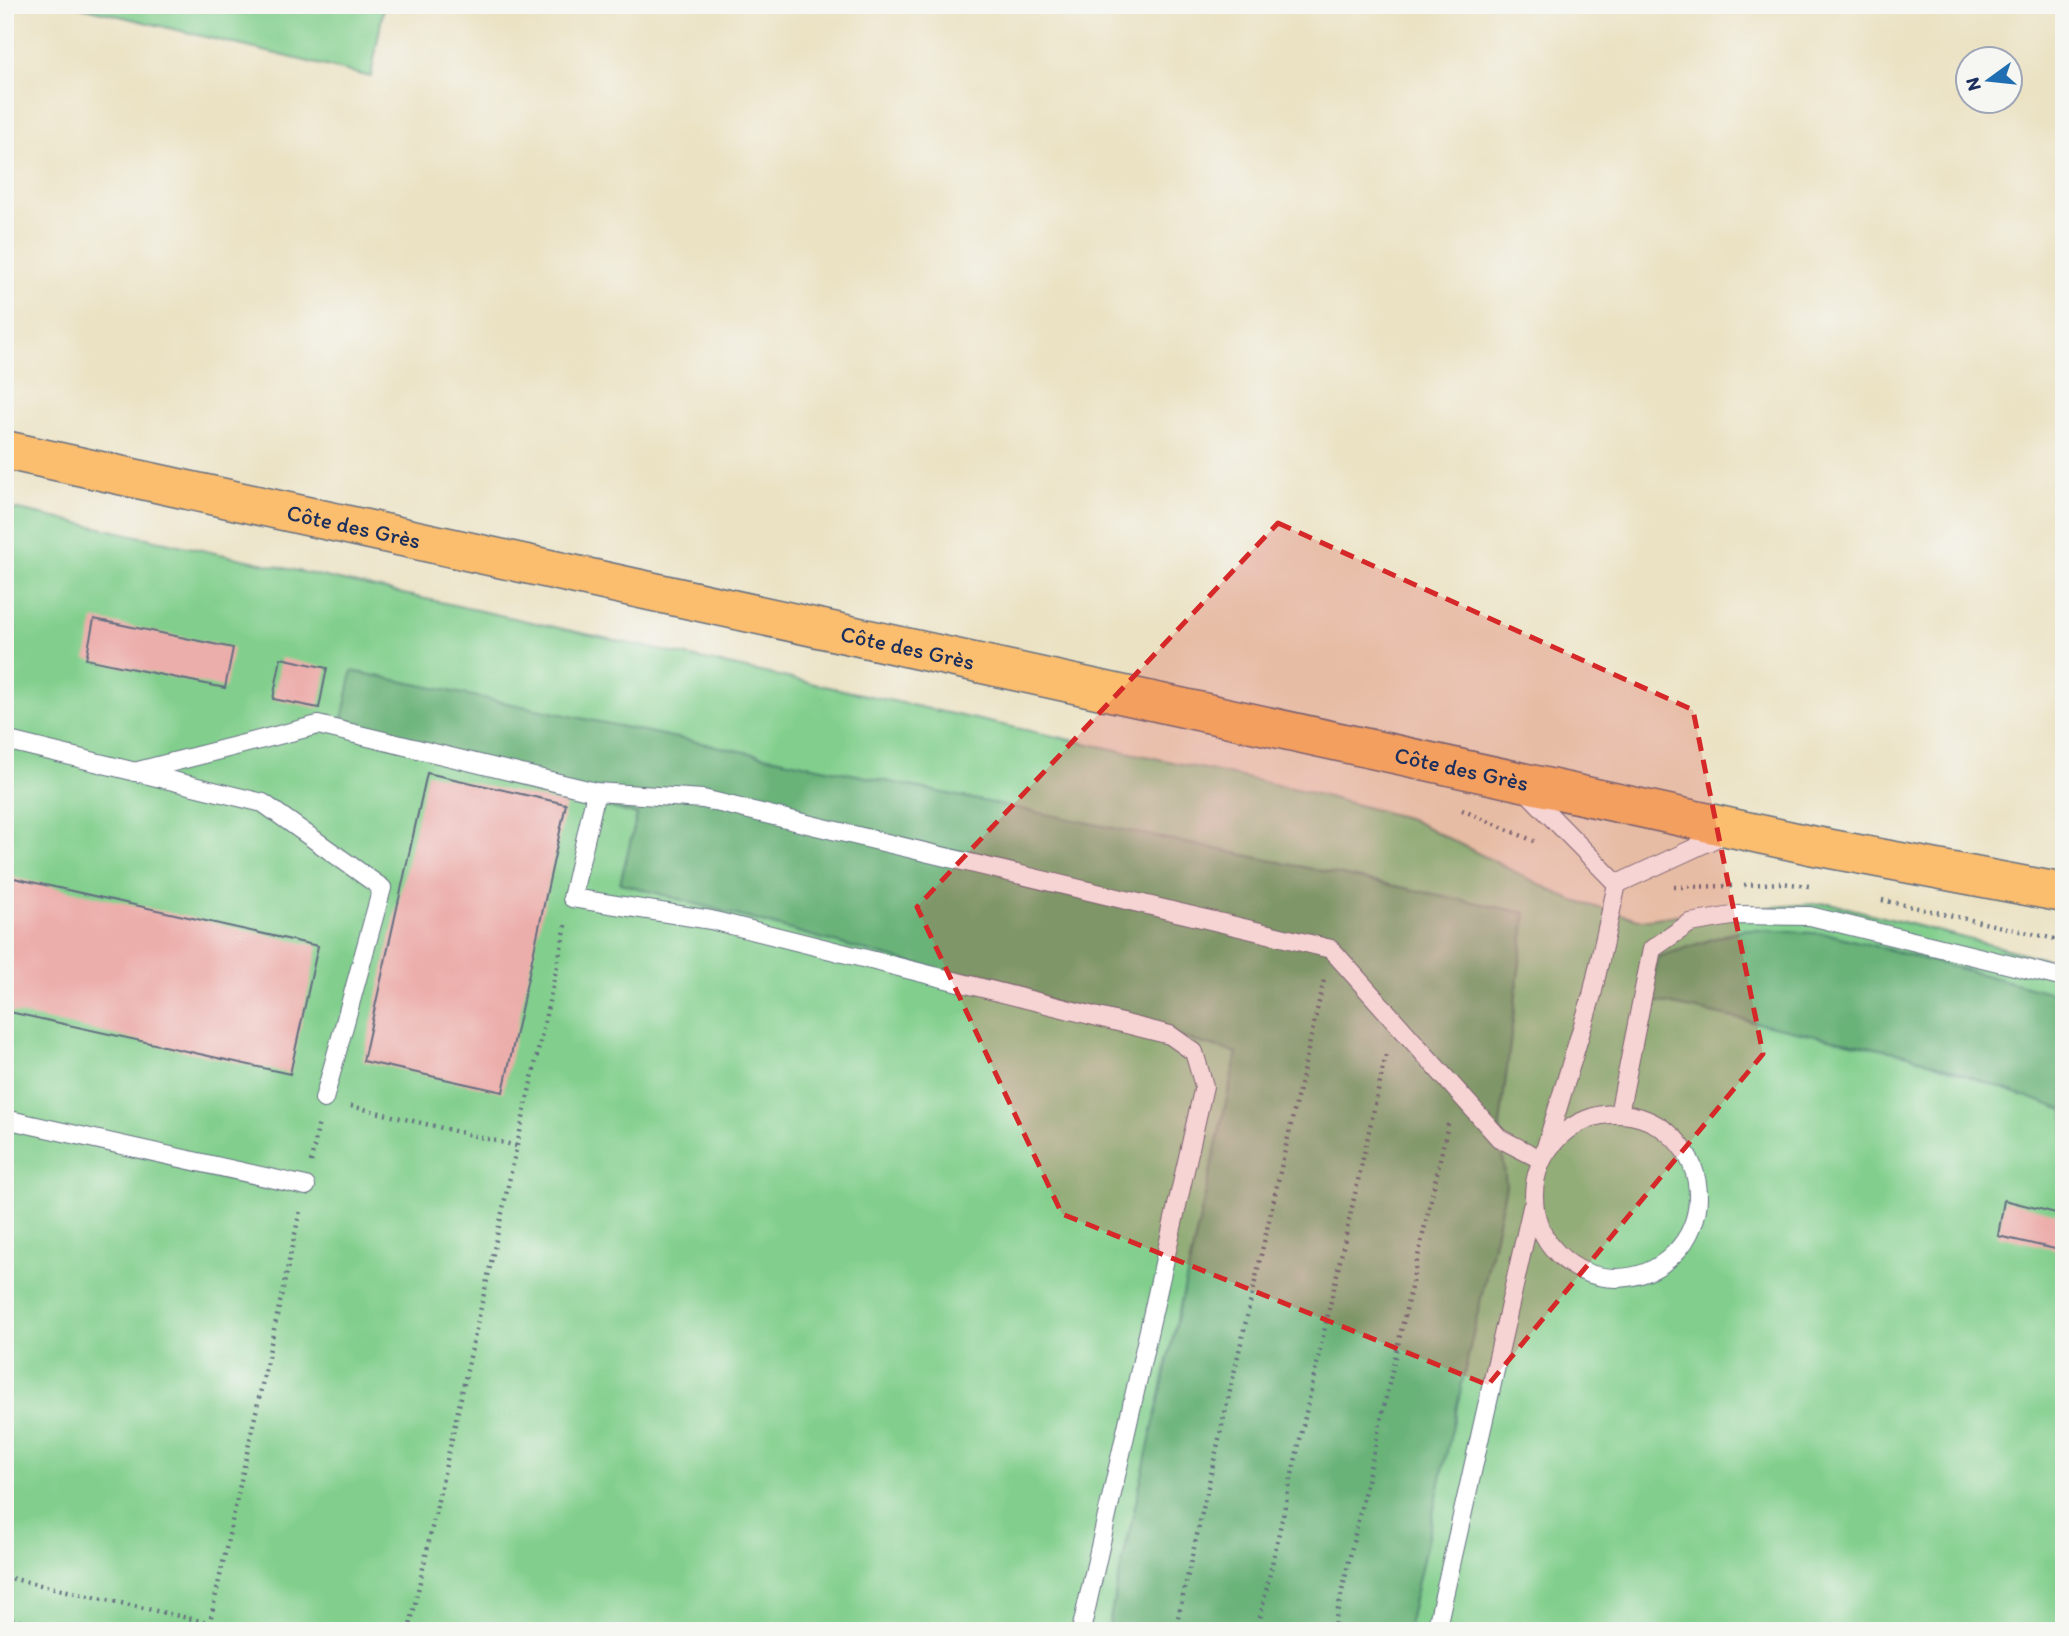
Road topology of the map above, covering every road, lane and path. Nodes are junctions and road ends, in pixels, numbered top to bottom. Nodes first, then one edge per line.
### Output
1 (5, 450) edge
2 (5, 740) edge
3 (134, 772) junction
4 (1516, 781) junction
5 (596, 792) junction
6 (1735, 829) junction
7 (1810, 845) junction
8 (1617, 884) junction
9 (2064, 892) edge
10 (572, 898) junction
11 (2064, 915) edge
12 (1331, 949) junction
13 (2064, 978) edge
14 (1394, 1020) junction
15 (1456, 1088) junction
16 (324, 1099) joint
17 (352, 1106) dead end
18 (1619, 1114) junction
19 (5, 1119) edge
20 (517, 1146) junction
21 (1542, 1160) junction
22 (306, 1186) junction
23 (1533, 1200) junction
24 (5, 1577) edge
25 (5, 1618) edge
26 (210, 1623) junction
27 (65, 1631) edge
28 (208, 1631) edge
29 (409, 1631) edge
30 (1081, 1631) edge
31 (1175, 1631) edge
32 (1257, 1631) edge
33 (1333, 1631) edge
34 (1436, 1631) edge

1 - 4 main road, Côte des Grès
2 - 3 lane
3 - 5 lane
3 - 16 lane
4 - 6 main road, Côte des Grès
4 - 8 lane
5 - 10 lane
5 - 12 lane
6 - 7 main road, Côte des Grès
6 - 8 lane
7 - 9 main road, Côte des Grès
7 - 11 main road, Côte des Grès
8 - 21 lane
10 - 20 path
10 - 30 lane
12 - 14 lane
12 - 31 path
13 - 18 lane
14 - 15 lane
14 - 32 path
15 - 21 lane
15 - 33 path
16 - 22 path
17 - 20 path
18 - 21 lane
18 - 23 lane
19 - 22 lane
20 - 29 path
21 - 23 lane
22 - 26 path
23 - 34 lane
24 - 26 path
25 - 27 path
26 - 28 path

